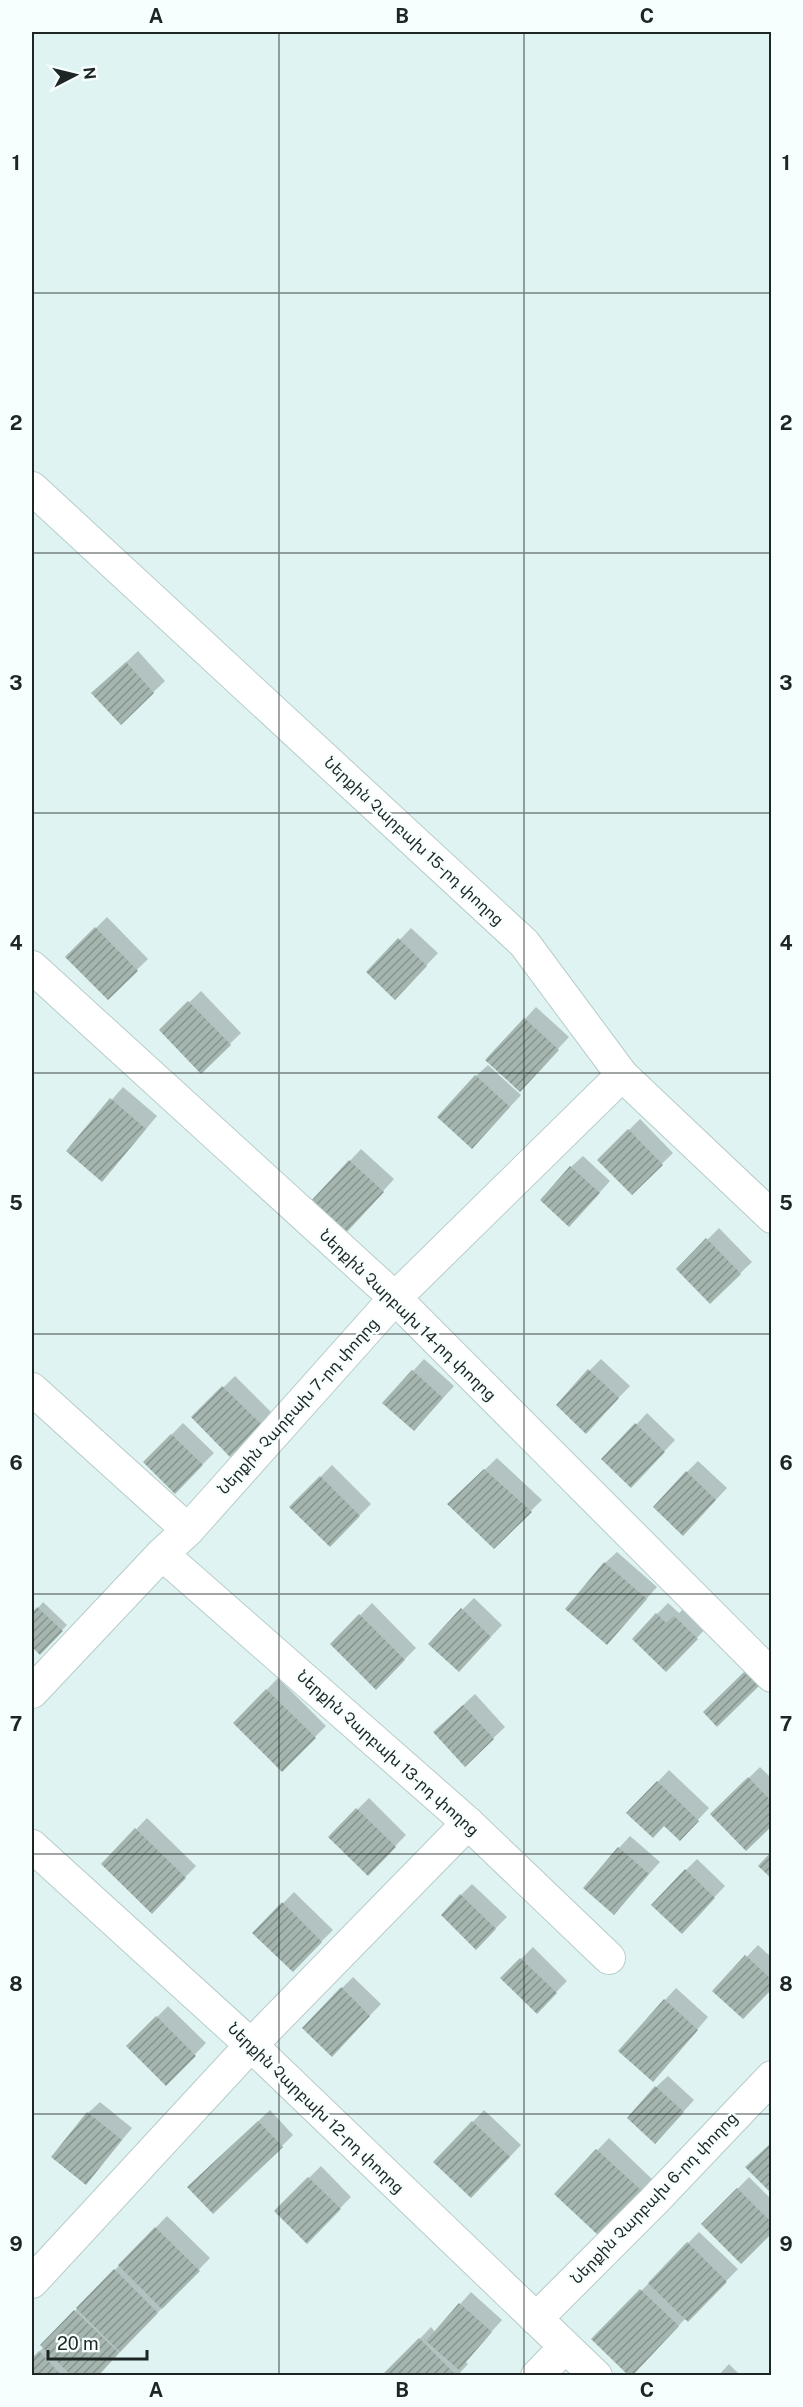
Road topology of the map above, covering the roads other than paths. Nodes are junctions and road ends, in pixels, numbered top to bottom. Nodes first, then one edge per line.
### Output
1 (32, 488) edge
2 (32, 968) edge
3 (622, 1075) junction
4 (771, 1217) edge
5 (395, 1298) junction
6 (32, 1389) edge
7 (188, 1530) junction
8 (162, 1554) junction
9 (771, 1676) edge
10 (32, 1692) edge
11 (468, 1823) junction
12 (32, 1846) edge
13 (609, 1958) dead end
14 (251, 2045) junction
15 (771, 2077) edge
16 (32, 2282) edge
17 (536, 2319) junction
18 (565, 2347) junction
19 (537, 2376) edge
20 (596, 2376) edge

1 - 3 street, Ներքին Չարբախ 15-րդ փողոց
2 - 5 street, Ներքին Չարբախ 14-րդ փողոց
3 - 4 street, Ներքին Չարբախ 15-րդ փողոց
3 - 5 street, Ներքին Չարբախ 7-րդ փողոց
5 - 7 street, Ներքին Չարբախ 7-րդ փողոց
5 - 9 street, Ներքին Չարբախ 14-րդ փողոց
6 - 7 street
7 - 8 street, Ներքին Չարբախ 7-րդ փողոց
8 - 10 street, Ներքին Չարբախ 7-րդ փողոց
8 - 11 street, Ներքին Չարբախ 13-րդ փողոց
11 - 13 street, Ներքին Չարբախ 13-րդ փողոց
11 - 14 street
12 - 14 street, Ներքին Չարբախ 12-րդ փողոց
14 - 16 street
14 - 17 street, Ներքին Չարբախ 12-րդ փողոց
15 - 17 street, Ներքին Չարբախ 6-րդ փողոց
17 - 18 street, Ներքին Չարբախ 12-րդ փողոց
18 - 19 street
18 - 20 street, Ներքին Չարբախ 12-րդ փողոց

